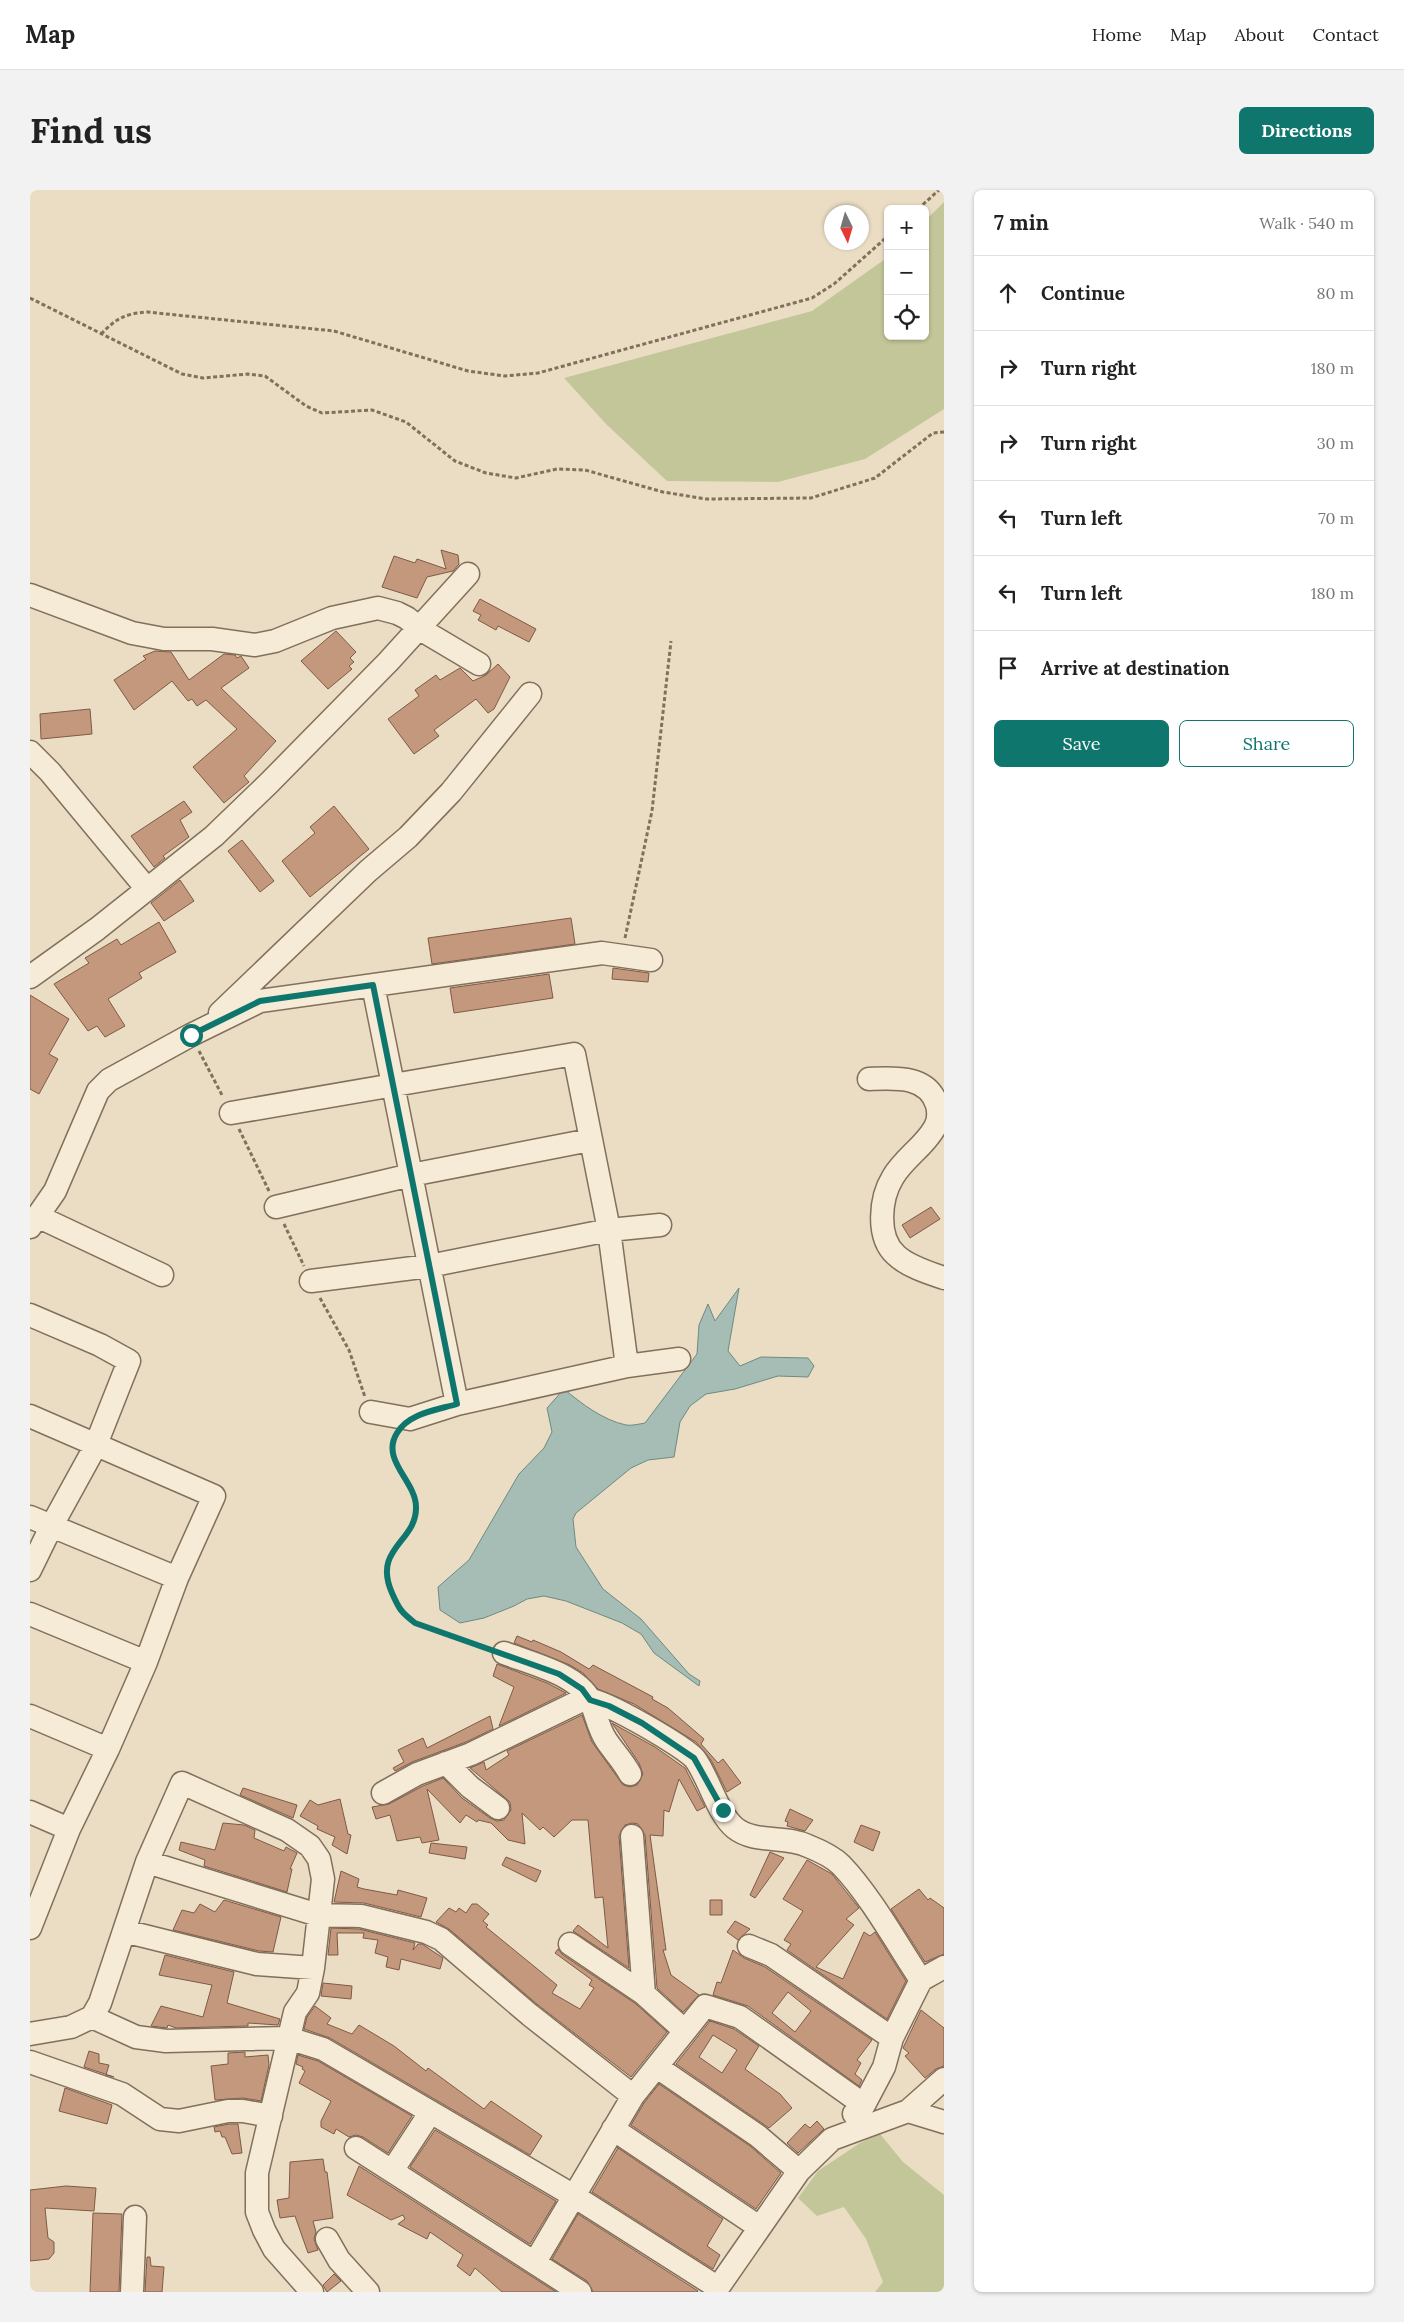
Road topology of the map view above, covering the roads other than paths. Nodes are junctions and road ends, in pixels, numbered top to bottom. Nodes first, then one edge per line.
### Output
1 (468, 574) dead end
2 (30, 594) edge
3 (420, 629) junction
4 (479, 664) dead end
5 (530, 694) dead end
6 (30, 752) edge
7 (147, 889) junction
8 (650, 960) dead end
9 (30, 977) edge
10 (373, 985) junction
11 (203, 1029) junction
12 (869, 1079) dead end
13 (394, 1084) junction
14 (231, 1113) dead end
15 (590, 1140) junction
16 (411, 1175) junction
17 (276, 1207) dead end
18 (33, 1222) edge
19 (660, 1225) dead end
20 (609, 1230) junction
21 (429, 1266) junction
22 (162, 1275) dead end
23 (944, 1278) edge
24 (311, 1281) dead end
25 (30, 1315) edge
26 (678, 1359) dead end
27 (627, 1366) junction
28 (457, 1404) junction
29 (371, 1412) dead end
30 (30, 1416) edge
31 (95, 1447) junction
32 (30, 1517) edge
33 (51, 1526) junction
34 (30, 1570) edge
35 (177, 1578) junction
36 (30, 1614) edge
37 (504, 1653) road end
38 (146, 1662) junction
39 (590, 1700) junction
40 (30, 1716) edge
41 (108, 1749) junction
42 (446, 1763) junction
43 (630, 1774) dead end
44 (383, 1793) dead end
45 (498, 1808) dead end
46 (30, 1812) edge
47 (69, 1829) junction
48 (632, 1836) dead end
49 (147, 1862) junction
50 (318, 1915) junction
51 (32, 1917) edge
52 (124, 1931) junction
53 (570, 1944) dead end
54 (749, 1946) dead end
55 (944, 1967) edge
56 (313, 1968) junction
57 (921, 1980) junction
58 (644, 1994) junction
59 (92, 2017) junction
60 (685, 2031) junction
61 (30, 2034) edge
62 (288, 2038) junction
63 (892, 2038) junction
64 (30, 2062) edge
65 (657, 2067) junction
66 (944, 2079) edge
67 (634, 2096) junction
68 (864, 2105) junction
69 (908, 2111) junction
70 (430, 2114) junction
71 (271, 2116) junction
72 (944, 2122) edge
73 (613, 2129) junction
74 (832, 2138) junction
75 (356, 2148) dead end
76 (392, 2171) junction
77 (799, 2171) junction
78 (574, 2196) junction
79 (134, 2217) dead end
80 (759, 2227) junction
81 (327, 2239) dead end
82 (535, 2262) junction
83 (558, 2286) edge
84 (716, 2289) edge
85 (132, 2292) edge
86 (312, 2292) edge
87 (368, 2292) edge
88 (580, 2292) edge

1 - 3 street
2 - 3 street
3 - 4 street
3 - 7 street
5 - 11 street
6 - 7 street
7 - 9 street
8 - 10 street
10 - 11 street
10 - 13 street
11 - 18 street
12 - 23 street
13 - 14 street
13 - 15 street
13 - 16 street
15 - 16 street
15 - 20 street
16 - 17 street
16 - 21 street
18 - 22 street
19 - 20 street
20 - 21 street
20 - 27 street
21 - 24 street
21 - 28 street
25 - 31 street
26 - 27 street
27 - 28 street
28 - 29 street
30 - 31 street
31 - 33 street
31 - 35 street
32 - 33 street
33 - 34 street
33 - 35 street
35 - 38 street
36 - 38 street
37 - 39 street
38 - 41 street
39 - 42 street
39 - 43 street
39 - 57 street
40 - 41 street
41 - 47 street
42 - 44 street
42 - 45 street
46 - 47 street
47 - 51 street
48 - 58 street
49 - 50 street
49 - 50 street
49 - 52 street
50 - 56 street
50 - 67 street
52 - 56 street
52 - 59 street
53 - 58 street
54 - 63 street
55 - 57 street
56 - 62 street
57 - 63 street
58 - 60 street
59 - 61 street
59 - 62 street
60 - 65 street
60 - 68 street
62 - 70 street
62 - 71 street
63 - 68 street
64 - 71 street
65 - 67 street
65 - 77 street
66 - 69 street
67 - 73 street
68 - 74 street
69 - 72 street
69 - 74 street
70 - 76 street
70 - 78 street
71 - 86 street
73 - 78 street
73 - 80 street
74 - 77 street
75 - 76 street
76 - 82 street
77 - 80 street
78 - 82 street
78 - 84 street
79 - 85 street
80 - 84 street
81 - 87 street
82 - 83 street
83 - 88 street

